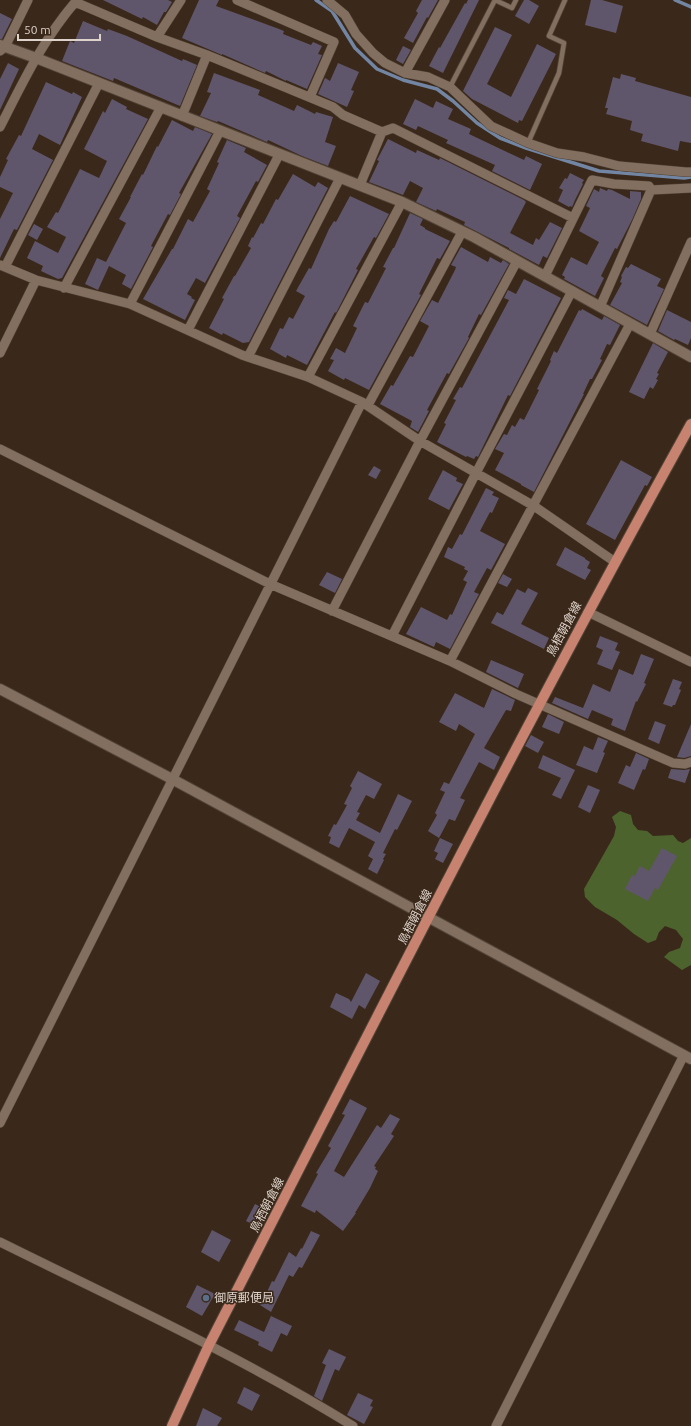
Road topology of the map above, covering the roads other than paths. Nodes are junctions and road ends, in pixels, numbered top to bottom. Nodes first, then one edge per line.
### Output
1 (28, 0) edge
2 (181, 0) edge
3 (236, 0) edge
4 (327, 0) edge
5 (446, 0) edge
6 (495, 0) edge
7 (516, 0) edge
8 (565, 0) edge
9 (76, 1) edge
10 (157, 37) junction
11 (2, 48) edge
12 (207, 55) junction
13 (36, 58) junction
14 (405, 73) junction
15 (99, 83) junction
16 (450, 87) junction
17 (310, 97) junction
18 (161, 107) junction
19 (182, 116) junction
20 (0, 127) edge
21 (220, 131) junction
22 (382, 132) junction
23 (528, 144) junction
24 (279, 154) junction
25 (691, 172) edge
26 (340, 178) junction
27 (360, 185) junction
28 (691, 188) edge
29 (651, 190) junction
30 (402, 202) junction
31 (573, 218) junction
32 (462, 232) junction
33 (691, 242) edge
34 (517, 261) junction
35 (2, 266) edge
36 (545, 276) junction
37 (36, 280) junction
38 (64, 288) junction
39 (572, 291) junction
40 (130, 304) junction
41 (600, 307) junction
42 (630, 324) junction
43 (188, 330) junction
44 (650, 334) junction
45 (0, 353) edge
46 (248, 357) junction
47 (691, 357) edge
48 (308, 377) junction
49 (365, 403) junction
50 (691, 424) edge
51 (420, 441) junction
52 (0, 449) edge
53 (476, 473) junction
54 (534, 506) junction
55 (615, 562) junction
56 (270, 584) junction
57 (332, 611) junction
58 (588, 612) junction
59 (392, 636) junction
60 (450, 661) junction
61 (691, 662) edge
62 (0, 690) edge
63 (539, 704) junction
64 (691, 762) edge
65 (172, 779) junction
66 (429, 917) junction
67 (688, 1057) edge
68 (0, 1124) edge
69 (0, 1242) edge
70 (209, 1345) junction
71 (172, 1426) edge
72 (353, 1426) edge
73 (496, 1426) edge

1 - 11 street
2 - 10 street
3 - 17 street
4 - 14 street
5 - 14 street
6 - 7 lane
6 - 16 lane
8 - 23 lane
9 - 10 street
9 - 13 street
10 - 12 street
11 - 13 street
12 - 17 street
12 - 19 street
13 - 15 street
13 - 20 street
14 - 16 street
15 - 18 street
15 - 35 street
16 - 23 street
17 - 22 street
18 - 19 street
18 - 38 street
19 - 21 street
21 - 24 street
21 - 40 street
22 - 27 street
22 - 31 street
23 - 25 street
24 - 26 street
24 - 43 street
26 - 27 street
26 - 46 street
27 - 30 street
28 - 29 street
29 - 31 street
29 - 41 street
30 - 32 street
30 - 48 street
31 - 36 street
32 - 34 street
32 - 49 street
33 - 44 street
34 - 36 street
34 - 51 street
35 - 37 street
36 - 39 street
37 - 38 street
37 - 45 street
38 - 40 street
39 - 41 street
39 - 53 street
40 - 43 street
41 - 42 street
42 - 44 street
42 - 54 street
43 - 46 street
44 - 47 street
46 - 48 street
48 - 49 street
49 - 51 street
49 - 56 street
50 - 55 main road, 鳥栖朝倉線
51 - 53 street
51 - 57 street
52 - 56 street
53 - 54 street
53 - 59 street
54 - 55 street
54 - 60 street
55 - 58 main road, 鳥栖朝倉線
56 - 57 street
56 - 65 street
57 - 59 street
58 - 61 street
58 - 63 main road, 鳥栖朝倉線
59 - 60 street
60 - 63 street
62 - 65 street
63 - 64 street
63 - 66 main road, 鳥栖朝倉線
65 - 66 street
65 - 68 street
66 - 67 street
66 - 70 main road, 鳥栖朝倉線
67 - 73 street
69 - 70 street
70 - 71 main road, 鳥栖朝倉線
70 - 72 street

